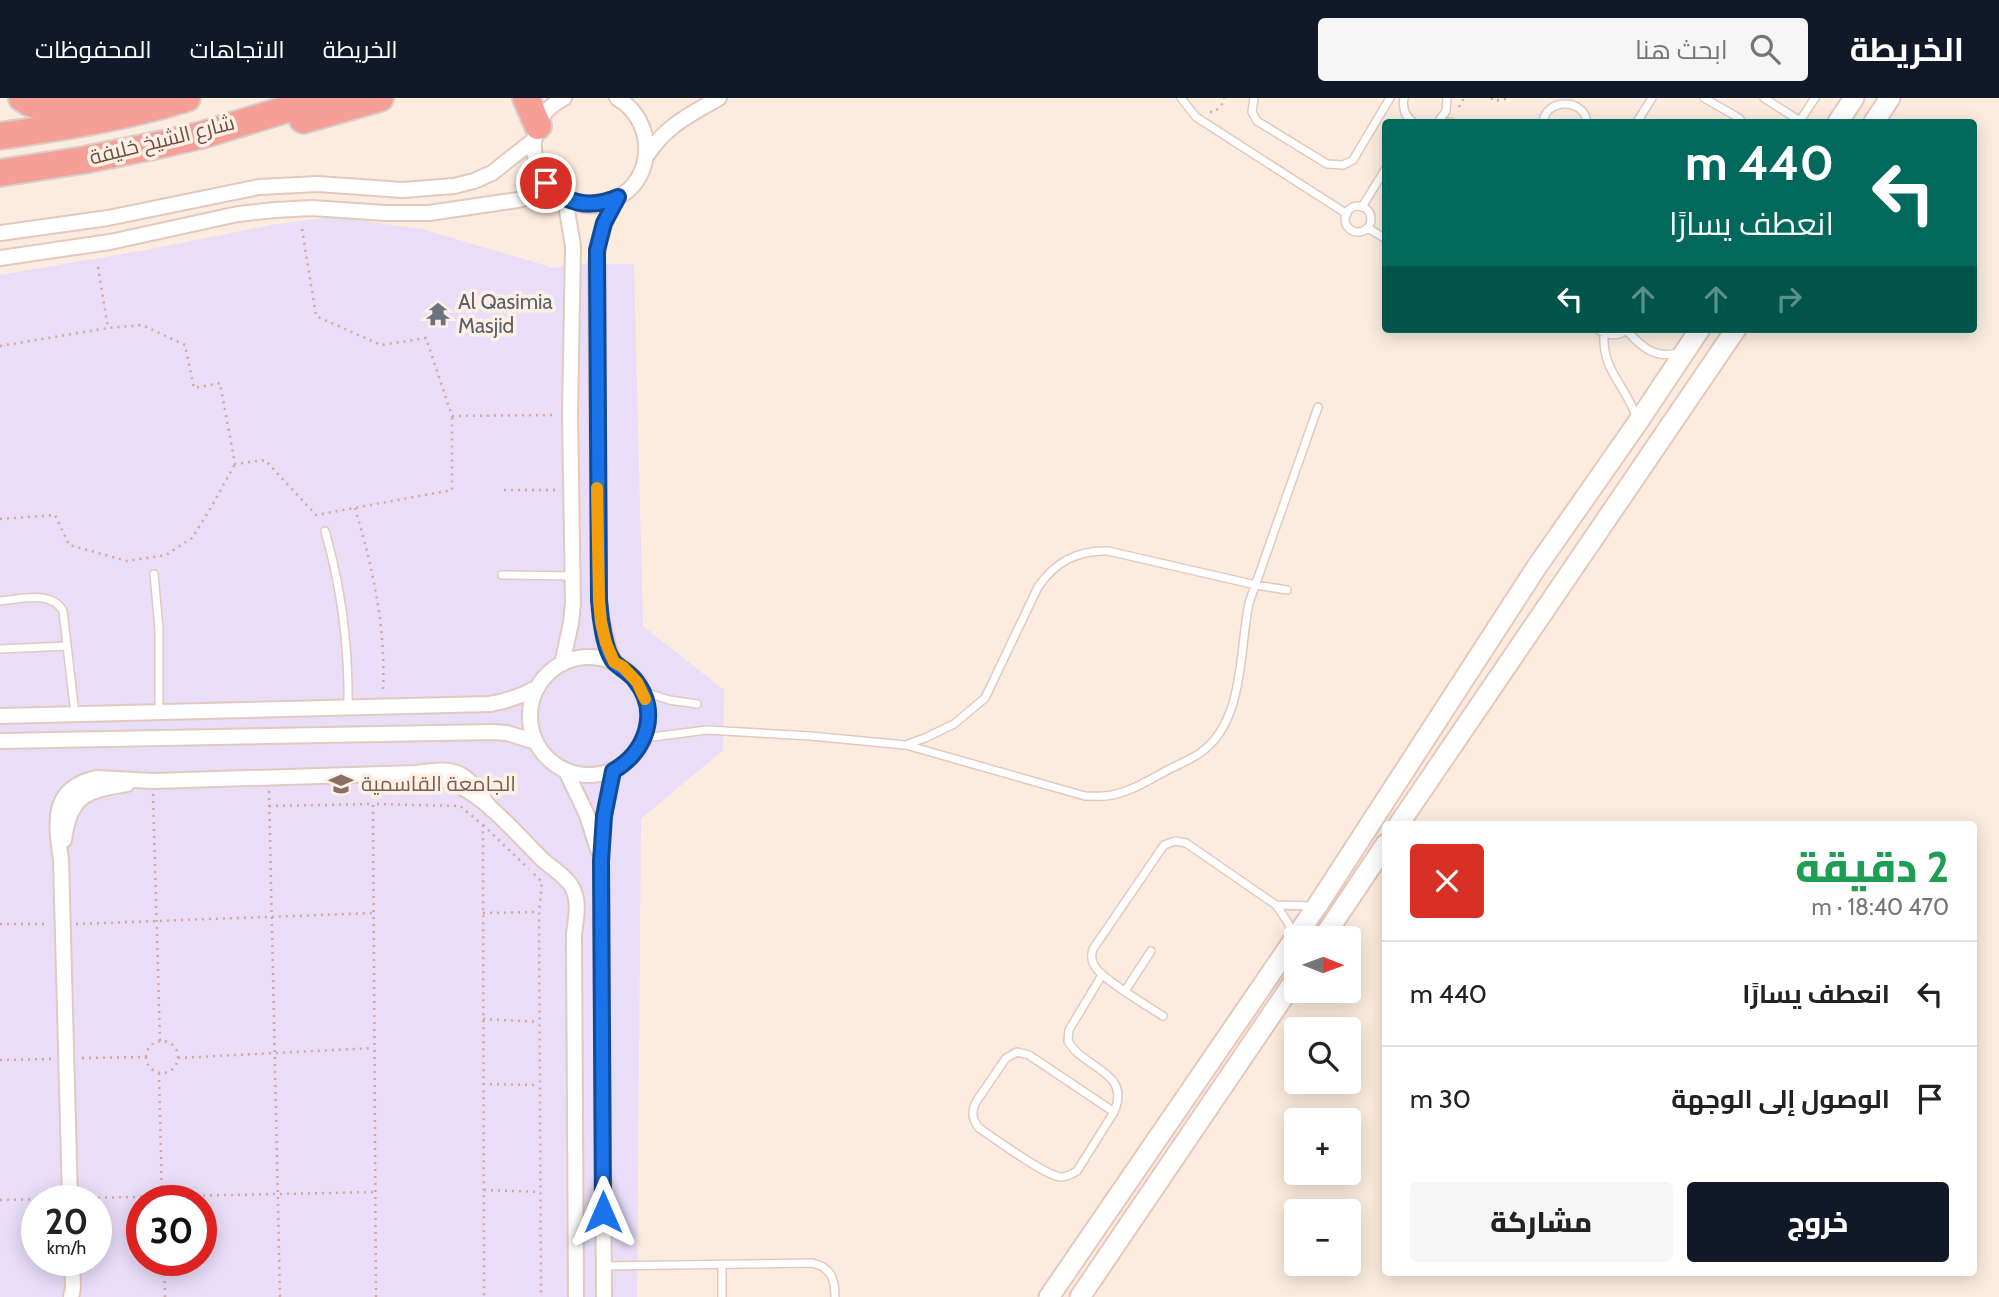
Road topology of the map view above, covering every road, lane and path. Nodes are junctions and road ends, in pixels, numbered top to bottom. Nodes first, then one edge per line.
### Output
1 (22, 98) edge
2 (187, 98) edge
3 (323, 98) edge
4 (380, 98) edge
5 (526, 98) edge
6 (564, 98) edge
7 (641, 98) edge
8 (719, 98) edge
9 (1181, 98) edge
10 (1224, 98) edge
11 (1254, 98) edge
12 (1447, 98) edge
13 (1491, 98) edge
14 (1509, 98) edge
15 (1652, 98) edge
16 (1704, 98) edge
17 (1764, 98) edge
18 (1815, 98) edge
19 (1854, 98) edge
20 (1890, 98) edge
21 (1404, 99) edge
22 (619, 100) edge
23 (1388, 101) edge
24 (153, 108) junction
25 (1206, 110) dead end
26 (250, 119) junction
27 (1410, 119) edge
28 (1447, 119) edge
29 (1544, 119) edge
30 (1586, 119) edge
31 (1639, 119) edge
32 (1740, 119) edge
33 (1795, 119) edge
34 (1801, 119) edge
35 (1840, 119) edge
36 (1876, 119) edge
37 (537, 132) junction
38 (0, 135) edge
39 (646, 157) junction
40 (0, 173) edge
41 (1382, 174) edge
42 (560, 195) junction
43 (618, 197) junction
44 (1362, 207) junction
45 (1347, 214) junction
46 (1368, 228) junction
47 (302, 229) dead end
48 (0, 233) edge
49 (1382, 237) edge
50 (0, 258) edge
51 (98, 267) dead end
52 (108, 328) junction
53 (1600, 333) edge
54 (1630, 333) edge
55 (1697, 333) edge
56 (1733, 333) edge
57 (0, 346) edge
58 (1688, 348) junction
59 (1318, 407) dead end
60 (570, 414) junction
61 (452, 416) junction
62 (1638, 422) junction
63 (235, 464) junction
64 (355, 508) junction
65 (0, 519) edge
66 (325, 531) dead end
67 (154, 573) dead end
68 (502, 575) dead end
69 (573, 576) junction
70 (1256, 585) junction
71 (1287, 590) dead end
72 (0, 601) edge
73 (67, 646) junction
74 (0, 649) edge
75 (614, 662) junction
76 (562, 664) junction
77 (538, 687) junction
78 (642, 691) junction
79 (697, 704) dead end
80 (382, 707) junction
81 (348, 708) junction
82 (159, 712) junction
83 (75, 714) junction
84 (0, 716) edge
85 (644, 738) junction
86 (0, 741) edge
87 (536, 742) junction
88 (905, 745) junction
89 (566, 771) junction
90 (613, 771) junction
91 (268, 777) junction
92 (153, 780) junction
93 (373, 804) junction
94 (269, 806) junction
95 (1401, 821) edge
96 (483, 825) junction
97 (1382, 850) edge
98 (601, 861) junction
99 (1276, 905) junction
100 (1317, 906) junction
101 (539, 912) junction
102 (373, 913) junction
103 (483, 913) junction
104 (271, 917) junction
105 (157, 921) junction
106 (0, 924) edge
107 (62, 924) junction
108 (1289, 926) edge
109 (1303, 926) edge
110 (1331, 926) edge
111 (1151, 951) dead end
112 (1284, 953) edge
113 (1102, 975) junction
114 (1125, 991) junction
115 (1284, 996) edge
116 (1163, 1016) dead end
117 (483, 1019) junction
118 (539, 1022) junction
119 (160, 1041) junction
120 (374, 1048) junction
121 (274, 1053) junction
122 (178, 1058) junction
123 (159, 1073) junction
124 (483, 1084) junction
125 (539, 1085) junction
126 (1114, 1112) junction
127 (70, 1185) edge
128 (162, 1185) edge
129 (484, 1190) junction
130 (375, 1192) junction
131 (540, 1192) junction
132 (277, 1194) junction
133 (217, 1196) edge
134 (0, 1200) edge
135 (21, 1200) edge
136 (722, 1265) junction
137 (604, 1266) junction
138 (72, 1276) edge
139 (164, 1276) edge
140 (73, 1294) edge
141 (164, 1297) edge
142 (280, 1297) edge
143 (376, 1297) edge
144 (484, 1297) edge
145 (541, 1297) edge
146 (576, 1297) edge
147 (604, 1297) edge
148 (722, 1297) edge
149 (835, 1297) edge
150 (1049, 1297) edge
151 (1080, 1297) edge

1 - 24 highway
2 - 24 highway, شارع الشيخ خليفة
3 - 26 highway, شارع الشيخ خليفة
4 - 26 highway
5 - 37 highway
6 - 37 street
7 - 22 street
8 - 39 street
9 - 45 lane
10 - 25 path
11 - 23 lane
12 - 28 lane
13 - 14 path
15 - 31 lane
16 - 32 lane
17 - 33 lane
18 - 34 lane
19 - 35 main road
20 - 36 main road
21 - 23 lane
21 - 27 lane
22 - 39 street
24 - 38 highway, شارع الشيخ خليفة
26 - 40 highway, شارع الشيخ خليفة
29 - 30 lane
37 - 42 street
37 - 48 street
39 - 43 street
41 - 44 lane
42 - 43 street
42 - 50 street
42 - 60 street
43 - 75 street
44 - 45 lane
44 - 46 lane
45 - 46 lane
46 - 49 lane
47 - 61 path
51 - 52 path
52 - 57 path
52 - 63 path
53 - 62 lane
54 - 58 lane
55 - 58 main road
56 - 95 main road
58 - 62 main road
59 - 70 lane
60 - 61 path
60 - 69 street
61 - 64 path
62 - 100 main road
63 - 64 path
63 - 65 path
64 - 80 path
66 - 81 lane
67 - 82 lane
68 - 69 lane
69 - 76 street
70 - 71 lane
70 - 88 lane
70 - 88 lane
72 - 73 lane
73 - 74 lane
73 - 83 lane
75 - 76 street
75 - 78 street
76 - 77 street
77 - 80 street
77 - 87 street
78 - 79 lane
78 - 85 street
80 - 81 street
81 - 82 street
82 - 83 street
83 - 84 street
85 - 88 lane
85 - 90 street
86 - 87 street
87 - 89 street
89 - 90 street
89 - 98 street
90 - 98 street
91 - 92 street
91 - 94 path
91 - 146 street
92 - 105 path
92 - 107 street
93 - 94 path
93 - 96 path
93 - 102 path
94 - 104 path
96 - 101 path
96 - 103 path
97 - 110 main road
98 - 137 street
99 - 100 lane
99 - 108 lane
99 - 113 lane
100 - 109 main road
101 - 103 path
101 - 118 path
102 - 104 path
102 - 120 path
103 - 117 path
104 - 105 path
104 - 121 path
105 - 107 path
105 - 119 path
106 - 107 path
107 - 127 street
111 - 114 lane
112 - 150 main road
113 - 114 lane
113 - 126 lane
114 - 116 lane
115 - 151 main road
117 - 118 path
117 - 124 path
118 - 125 path
119 - 122 path
119 - 123 path
120 - 121 path
120 - 130 path
121 - 122 path
121 - 132 path
122 - 123 path
123 - 128 path
124 - 125 path
124 - 129 path
125 - 131 path
126 - 126 lane
129 - 131 path
129 - 144 path
130 - 132 path
130 - 143 path
131 - 145 path
132 - 133 path
132 - 142 path
134 - 135 path
136 - 137 lane
136 - 148 lane
136 - 149 lane
137 - 147 street
138 - 140 street
139 - 141 path

